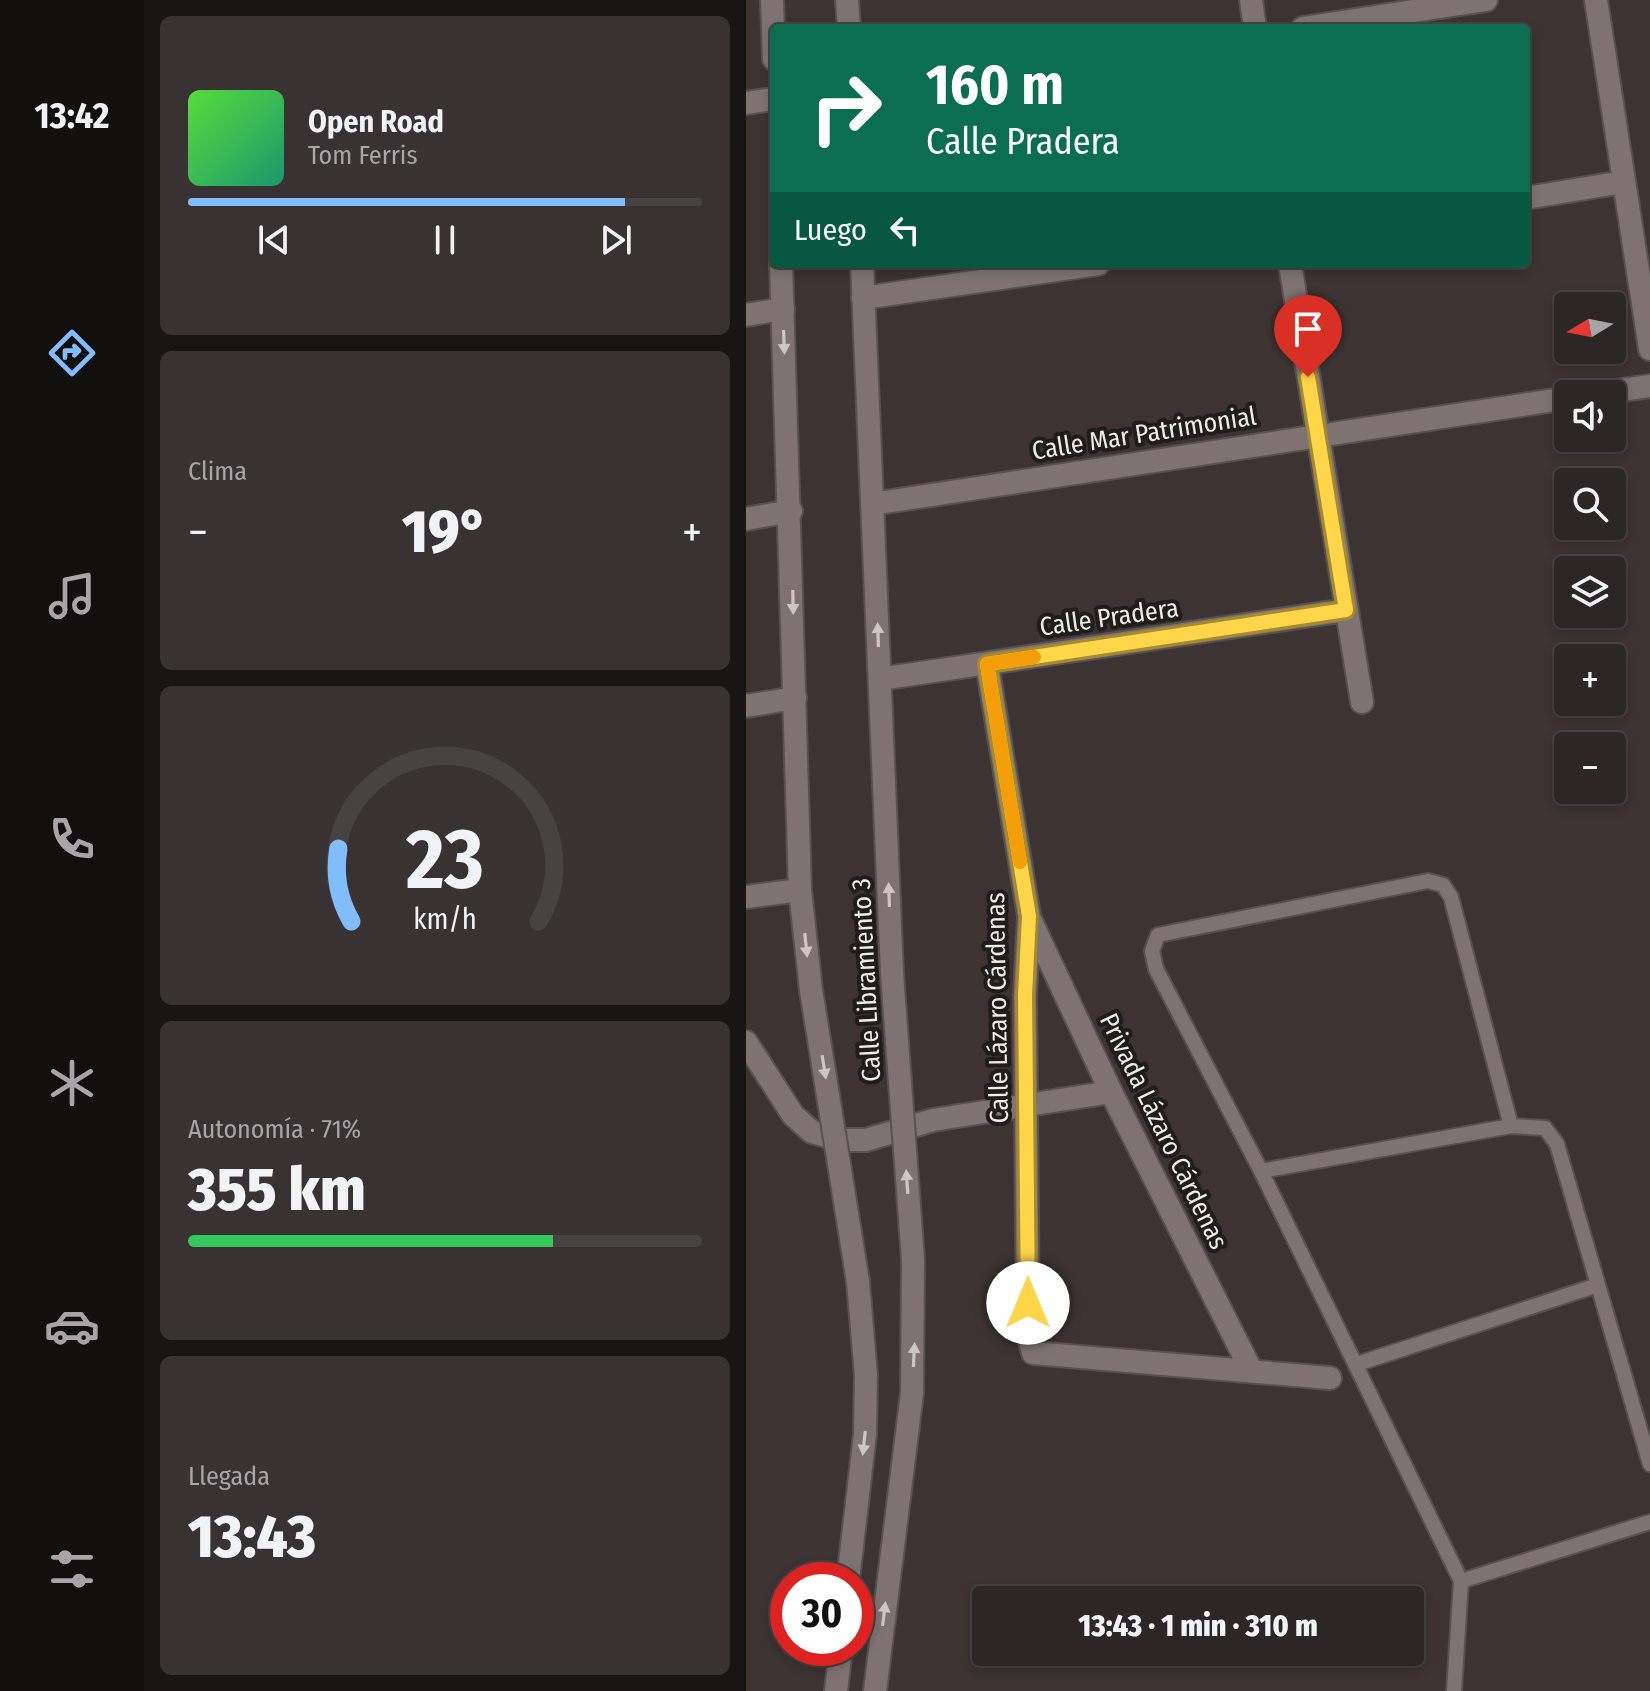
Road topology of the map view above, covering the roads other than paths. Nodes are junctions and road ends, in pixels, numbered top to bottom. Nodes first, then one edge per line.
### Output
1 (772, 0) edge
2 (847, 0) edge
3 (1251, 0) edge
4 (1486, 0) edge
5 (1596, 0) edge
6 (773, 24) edge
7 (849, 24) edge
8 (1254, 24) edge
9 (1329, 24) edge
10 (770, 100) edge
11 (746, 103) edge
12 (1623, 182) junction
13 (1530, 197) edge
14 (781, 268) edge
15 (862, 268) edge
16 (1070, 268) edge
17 (1291, 268) edge
18 (863, 298) junction
19 (783, 309) junction
20 (746, 315) edge
21 (1650, 349) edge
22 (1650, 386) edge
23 (1626, 389) edge
24 (1554, 400) edge
25 (1317, 434) junction
26 (872, 504) junction
27 (791, 511) junction
28 (746, 519) edge
29 (1346, 610) junction
30 (987, 664) junction
31 (880, 679) junction
32 (795, 698) junction
33 (1362, 702) dead end
34 (746, 706) edge
35 (800, 890) junction
36 (746, 897) edge
37 (1029, 916) junction
38 (746, 1042) edge
39 (1111, 1092) junction
40 (1027, 1105) junction
41 (1511, 1126) junction
42 (1261, 1171) junction
43 (1598, 1285) junction
44 (1357, 1364) junction
45 (1251, 1370) junction
46 (1330, 1378) dead end
47 (1650, 1464) edge
48 (1650, 1522) edge
49 (850, 1562) edge
50 (1461, 1581) junction
51 (839, 1666) edge
52 (836, 1691) edge
53 (875, 1691) edge
54 (1454, 1691) edge

1 - 6 street
2 - 7 street
3 - 8 street
4 - 9 street
5 - 12 street
10 - 11 street
12 - 13 street
12 - 21 street
14 - 19 street, Calle Libramiento 3
15 - 18 street, Calle Libramiento 3
16 - 18 street
17 - 25 street
18 - 26 street, Calle Libramiento 3
19 - 20 street
19 -> 27 street, Calle Libramiento 3
22 - 23 street
24 - 25 street, Calle Mar Patrimonial
25 - 26 street, Calle Mar Patrimonial
25 - 29 street
31 -> 26 street, Calle Libramiento 3
27 - 28 street
27 -> 32 street, Calle Libramiento 3
29 - 30 street, Calle Pradera
29 - 33 street
30 - 31 street, Calle Pradera
30 - 37 street, Calle Lázaro Cárdenas
53 -> 31 street, Calle Libramiento 3, bridge
32 - 34 street
32 - 35 street, Calle Libramiento 3
35 - 36 street
35 -> 49 street, Calle Libramiento 3, bridge
37 - 39 street, Privada Lázaro Cárdenas
37 - 40 street, Calle Lázaro Cárdenas
38 - 40 street
39 - 40 street
39 - 45 street, Privada Lázaro Cárdenas
40 - 45 street, Calle Lázaro Cárdenas
41 - 42 lane
41 - 42 lane
41 - 43 lane
42 - 44 lane
43 - 44 lane
43 - 47 lane
44 - 50 lane
45 - 46 street
48 - 50 lane
50 - 54 lane
51 - 52 street

